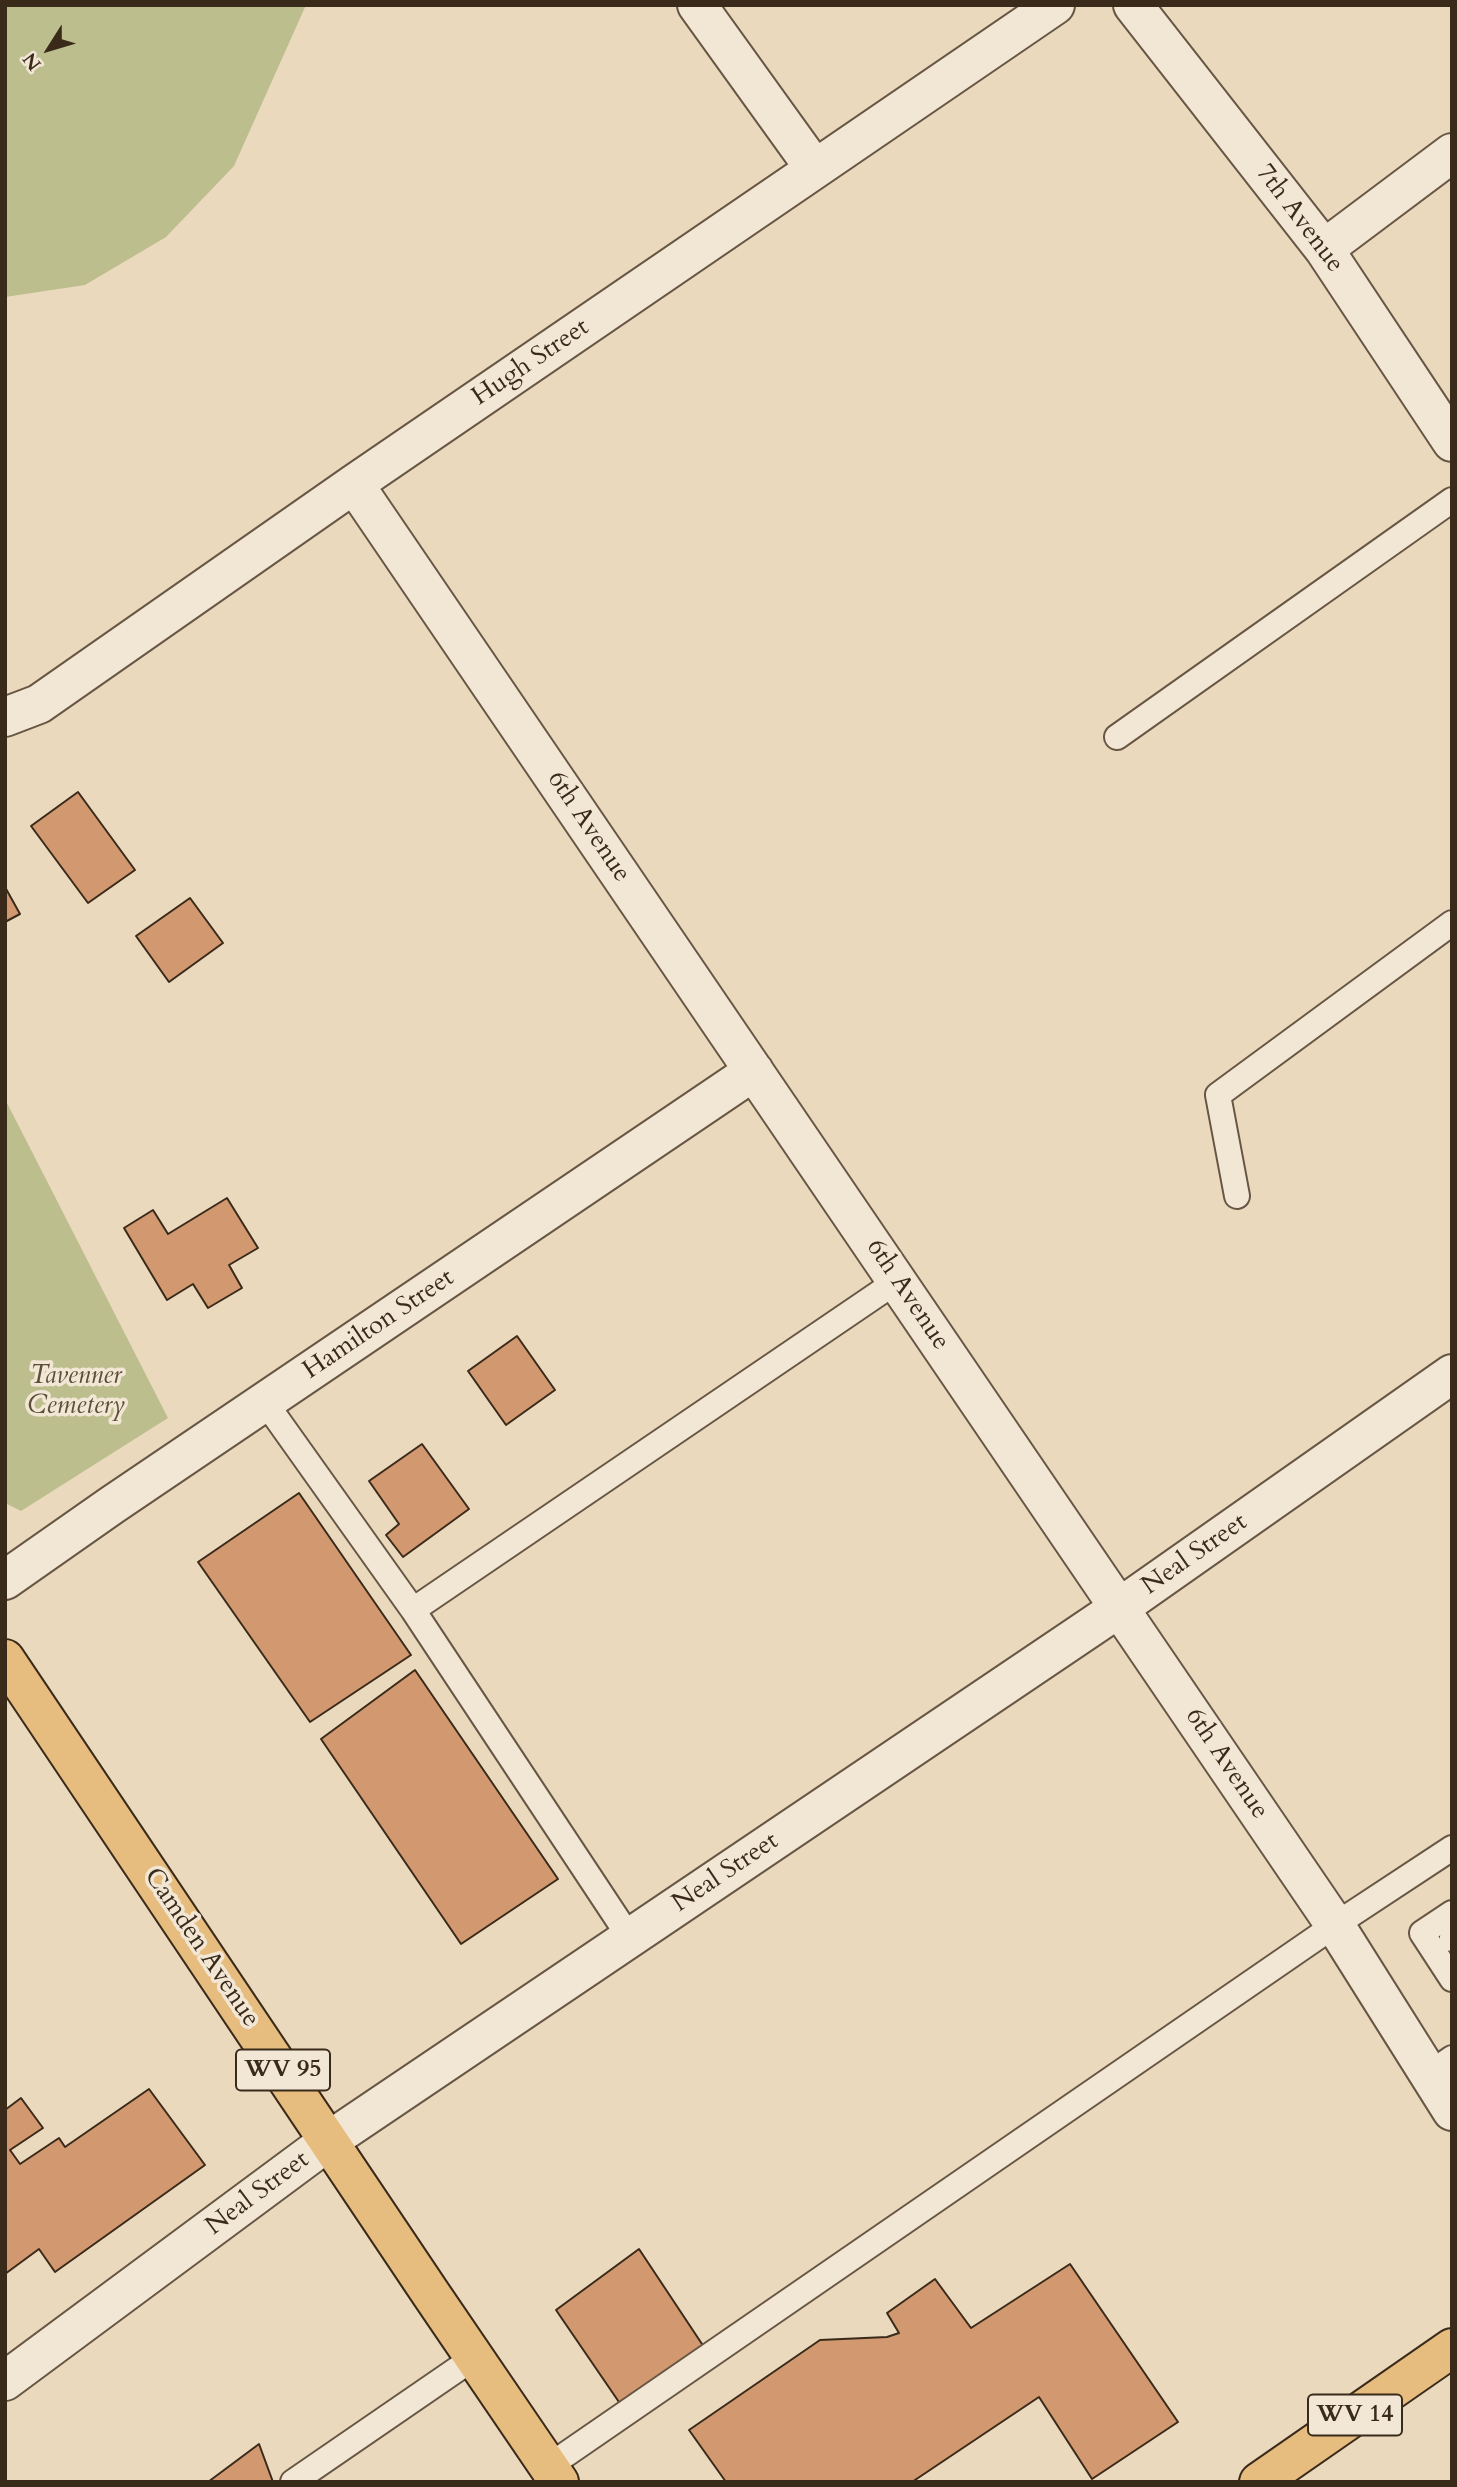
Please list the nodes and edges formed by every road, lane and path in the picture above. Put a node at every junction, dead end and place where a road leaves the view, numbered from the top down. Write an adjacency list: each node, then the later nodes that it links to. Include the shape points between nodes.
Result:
1 (697, 5): 5 (street)
2 (1055, 5): 5 (street, Hugh Street)
3 (1133, 5): 6 (street, 7th Avenue)
4 (1452, 153): 6 (street)
5 (815, 169): 8 (street, Hugh Street)
6 (1324, 249): 7 (street, 7th Avenue)
7 (1452, 442)
8 (354, 484): 10 (street, Hugh Street, via 39,704); 13 (street, 6th Avenue)
9 (1452, 500): 11 (lane)
10 (5, 717)
11 (1117, 737)
12 (1452, 923): 14 (lane, via 1218,1095)
13 (754, 1071): 15 (street, 6th Avenue); 17 (street, Hamilton Street)
14 (1237, 1196)
15 (897, 1281): 19 (street, 6th Avenue); 20 (lane)
16 (1452, 1374): 19 (street, Neal Street)
17 (265, 1402): 18 (street, Hamilton Street); 20 (lane)
18 (5, 1580)
19 (1119, 1608): 24 (street, 6th Avenue); 25 (street, Neal Street)
20 (413, 1610): 25 (lane)
21 (11, 1680): 29 (main road, Camden Avenue / WV 95)
22 (1452, 1848): 24 (lane)
23 (1452, 1913): 26 (lane, via 1422,1933)
24 (1335, 1925): 27 (street, 6th Avenue); 33 (lane)
25 (630, 1938): 29 (street, Neal Street)
26 (1452, 1979)
27 (1440, 2066): 28 (street, 6th Avenue)
28 (1452, 2112)
29 (330, 2140): 31 (main road, Camden Avenue / WV 95); 32 (street, Neal Street)
30 (1452, 2348): 35 (main road, WV 14)
31 (475, 2357): 33 (main road, Camden Avenue / WV 95); 34 (lane)
32 (7, 2377)
33 (554, 2474)
34 (293, 2482)
35 (1259, 2482)

